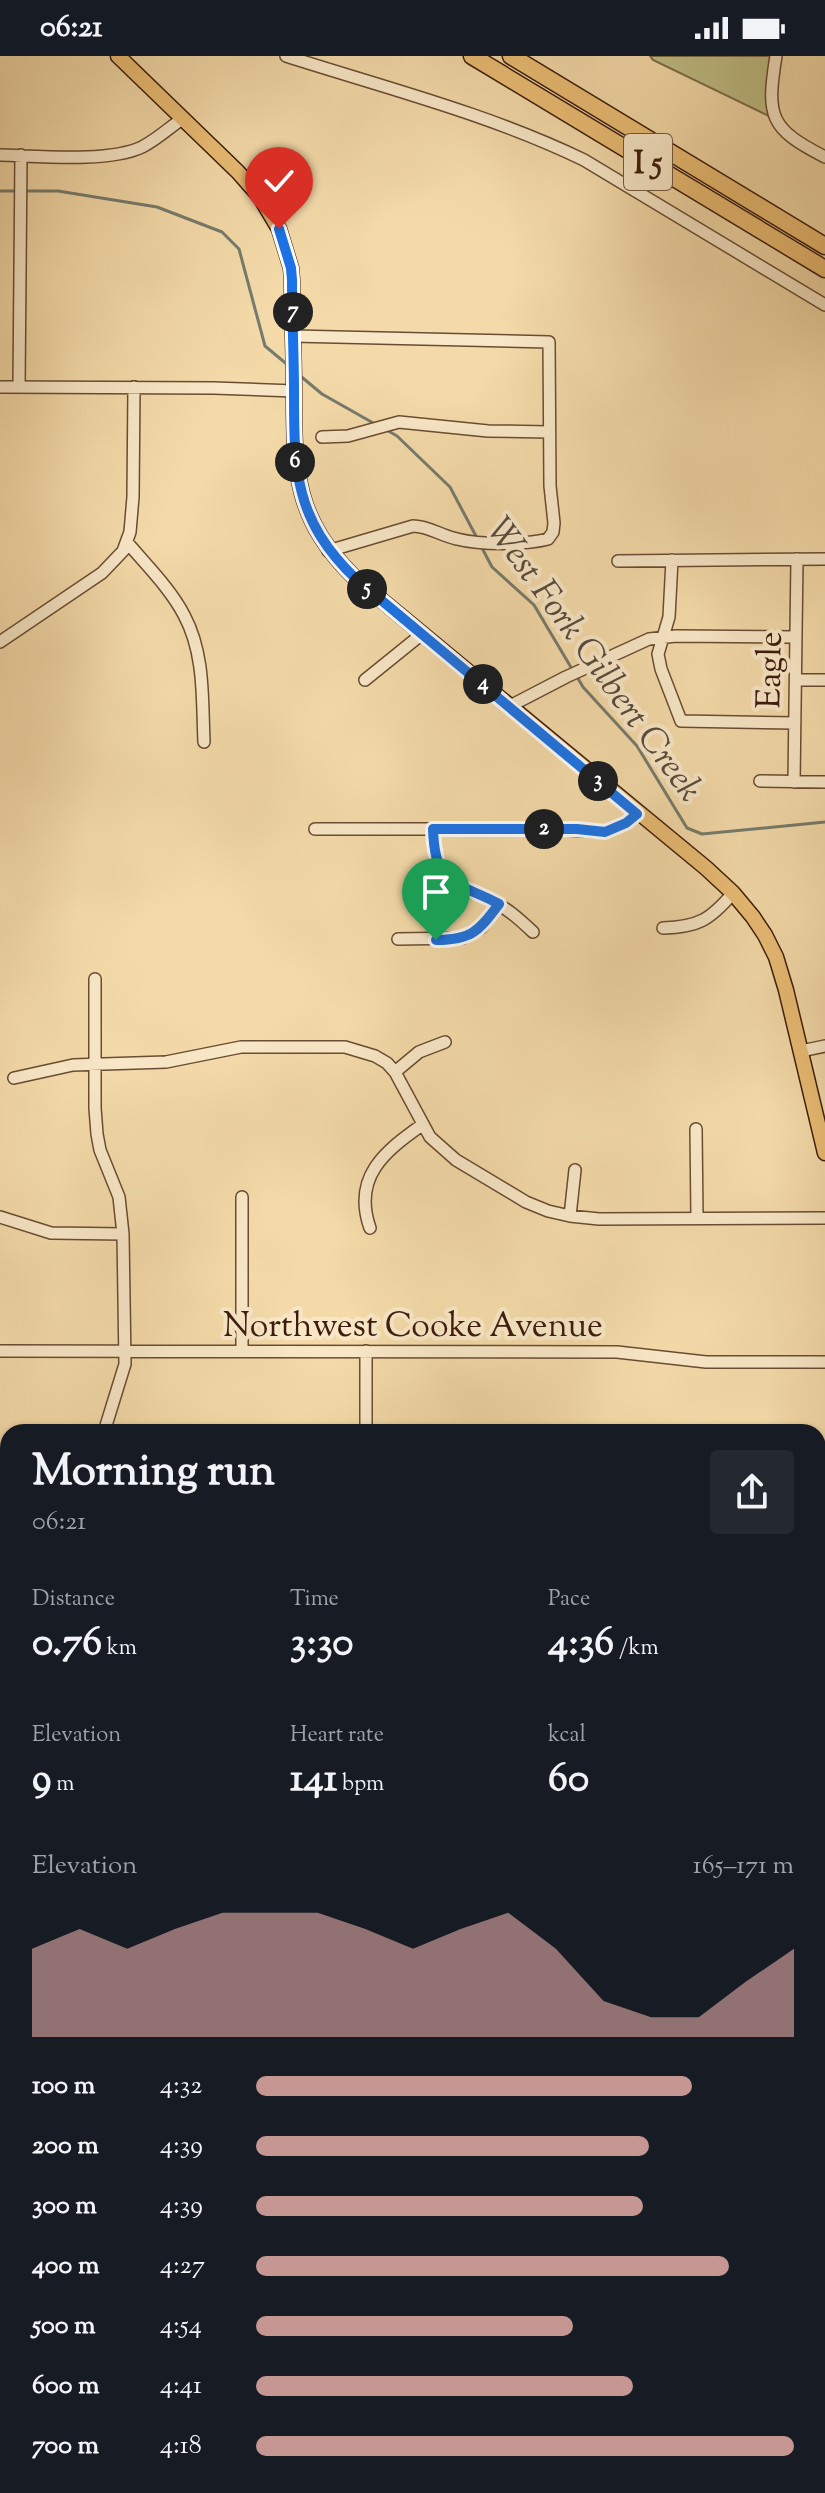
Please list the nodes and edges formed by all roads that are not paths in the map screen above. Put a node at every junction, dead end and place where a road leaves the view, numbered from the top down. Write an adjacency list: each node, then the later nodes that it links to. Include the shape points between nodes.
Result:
1 (118, 56): 6 (main road)
2 (286, 56): 12 (street, via 545,141)
3 (472, 56): 11 (highway, I 5)
4 (511, 56): 10 (highway, I 5)
5 (776, 56): 9 (street, via 773,101 781,129)
6 (182, 119): 8 (street, via 128,152); 13 (main road, via 251,186 275,220 291,268)
7 (0, 155): 8 (street)
8 (21, 155): 15 (street)
9 (825, 157)
10 (825, 246)
11 (825, 269)
12 (825, 305)
13 (293, 336): 17 (main road); 18 (street, via 549,342)
14 (0, 387): 15 (street)
15 (19, 387): 16 (street)
16 (134, 387): 17 (street); 20 (street)
17 (294, 391): 21 (main road, via 299,490)
18 (549, 432): 19 (street, via 399,422); 21 (street, via 554,523 548,539 464,541 413,526)
19 (322, 437)
20 (127, 542): 29 (street, via 112,564); 35 (street, via 176,601 192,632 201,677)
21 (328, 551): 26 (main road)
22 (797, 559): 23 (street); 24 (street); 28 (street, Eagle)
23 (825, 559)
24 (672, 560): 25 (street); 27 (street, via 669,617)
25 (618, 561)
26 (422, 634): 30 (street); 33 (main road)
27 (662, 637): 28 (street); 33 (street, via 633,645); 34 (street, via 658,660 681,721)
28 (796, 637): 31 (street, Eagle)
29 (0, 642)
30 (365, 680)
31 (796, 680): 32 (street); 34 (street, Eagle)
32 (825, 680)
33 (510, 706): 39 (main road)
34 (795, 723): 37 (street, Eagle)
35 (204, 742)
36 (760, 781): 37 (street)
37 (794, 782): 38 (street)
38 (825, 782)
39 (637, 814): 41 (street, via 605,832); 42 (main road)
40 (315, 829): 41 (street)
41 (433, 829): 43 (street, via 435,858 444,876)
42 (733, 893): 44 (street, via 709,918 684,928); 50 (main road, via 761,927 776,957)
43 (499, 904): 45 (street); 46 (street, via 481,928 463,938)
44 (663, 928)
45 (533, 932)
46 (398, 939)
47 (95, 979): 51 (street)
48 (445, 1042): 52 (street, via 419,1052)
49 (825, 1046): 50 (street)
50 (801, 1051): 56 (main road)
51 (94, 1064): 52 (street, via 166,1062 241,1047 323,1046 362,1051); 53 (street); 64 (street, via 97,1134 119,1197)
52 (395, 1072): 54 (street)
53 (14, 1078)
54 (422, 1125): 59 (street, via 442,1150 494,1184); 63 (street, via 389,1149 373,1169 365,1195)
55 (696, 1129): 61 (street)
56 (825, 1153)
57 (575, 1170): 59 (street)
58 (242, 1197): 66 (street)
59 (570, 1216): 61 (street)
60 (0, 1217): 64 (street, via 51,1233)
61 (697, 1218): 62 (street)
62 (825, 1218)
63 (370, 1228)
64 (123, 1234): 68 (street)
65 (0, 1351): 68 (street, Northwest Cooke Avenue)
66 (242, 1351): 67 (street, Northwest Cooke Avenue); 68 (street, Northwest Cooke Avenue)
67 (366, 1351): 69 (street, Northwest Cooke Avenue, via 617,1352 706,1362); 71 (street)
68 (125, 1352): 70 (street)
69 (825, 1362)
70 (107, 1424)
71 (366, 1424)

